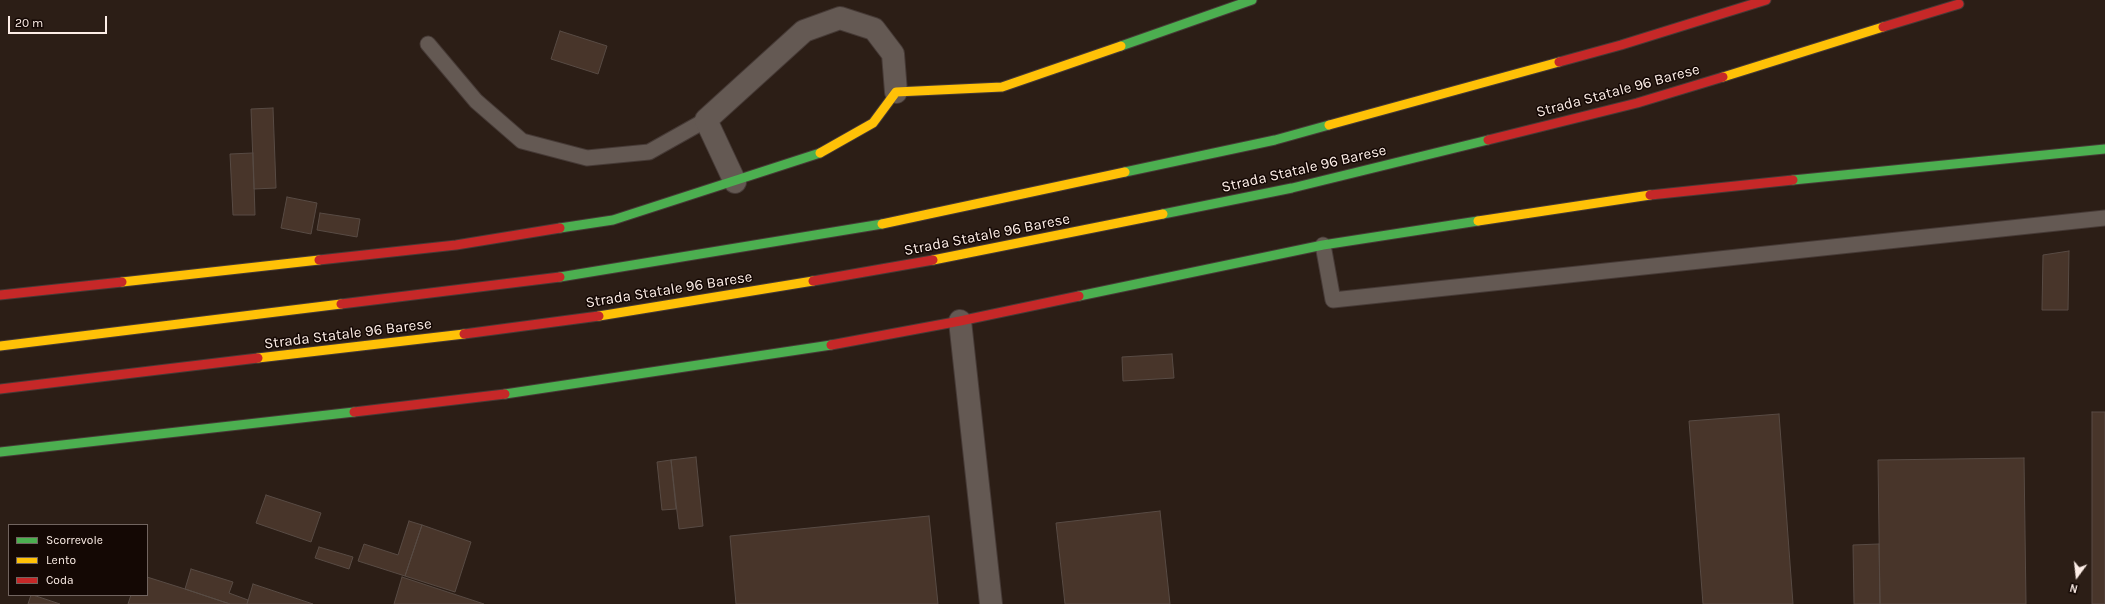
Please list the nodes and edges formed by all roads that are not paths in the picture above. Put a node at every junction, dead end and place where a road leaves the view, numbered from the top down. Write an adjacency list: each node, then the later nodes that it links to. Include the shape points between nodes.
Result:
1 (1252, 0): 5 (main road, via 1002,87)
2 (1766, 0): 13 (main road, Strada Statale 96 Barese, via 1621,45 1275,140 883,224 549,279)
3 (1959, 4): 14 (main road, Strada Statale 96 Barese, via 1622,107 1292,188 890,269 555,323)
4 (428, 44): 6 (lane, via 476,101 522,141 588,158 649,152)
5 (896, 92): 6 (street, via 893,54 874,29 840,18 804,30); 8 (main road, via 873,123 823,152)
6 (706, 120): 8 (street)
7 (2105, 149): 10 (main road, via 1629,197)
8 (735, 182): 11 (main road, via 613,220 456,245)
9 (2105, 218): 10 (lane, via 1333,300)
10 (1323, 245): 12 (main road)
11 (0, 295)
12 (960, 322): 15 (main road, via 792,352 501,395); 16 (street)
13 (0, 346)
14 (0, 389)
15 (0, 452)
16 (991, 604)

